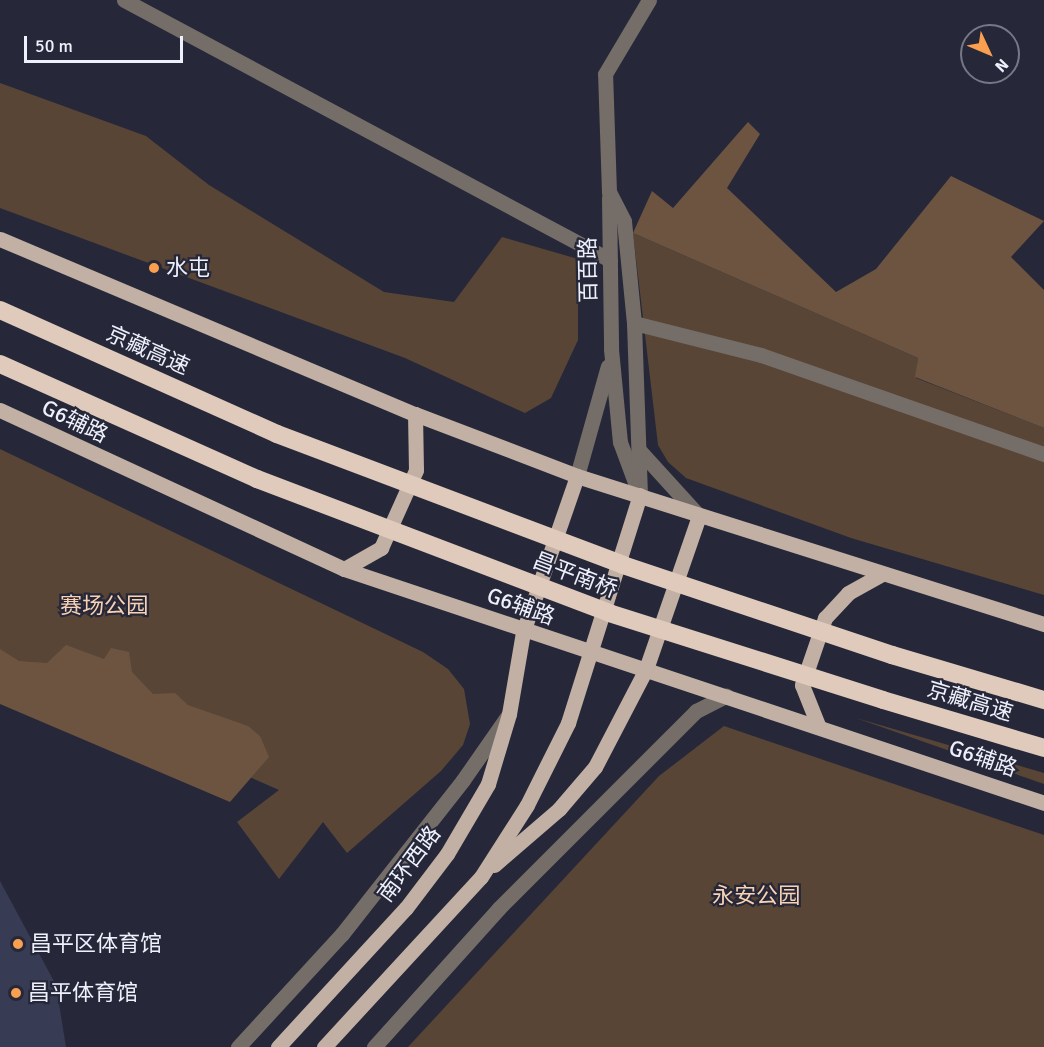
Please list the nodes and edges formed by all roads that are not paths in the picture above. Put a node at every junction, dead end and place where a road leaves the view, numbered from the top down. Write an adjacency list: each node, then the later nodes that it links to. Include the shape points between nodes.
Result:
1 (124, 0): 5 (street)
2 (650, 0): 3 (street, 百百路, via 605,74)
3 (609, 192): 5 (street, 百百路); 7 (street, via 624,221)
4 (0, 239): 11 (main road)
5 (610, 260): 8 (street, 百百路)
6 (0, 310): 12 (highway, 京藏高速)
7 (634, 322): 13 (street); 14 (street, via 761,355)
8 (611, 348): 15 (street, 百百路); 16 (street, 百百路, via 620,442)
9 (0, 364): 26 (highway, 昌平南桥, bridge, via 257,478 609,613)
10 (0, 410): 18 (main road, G6辅路)
11 (415, 414): 15 (main road); 18 (main road, via 416,470 381,548)
12 (278, 434): 23 (highway, 昌平南桥, bridge, via 622,565)
13 (639, 450): 16 (street); 17 (street)
14 (1044, 454)
15 (577, 476): 16 (main road); 21 (main road, 南环西路)
16 (640, 495): 17 (main road); 22 (main road)
17 (699, 516): 19 (main road); 24 (main road)
18 (344, 569): 21 (main road, G6辅路)
19 (880, 575): 20 (main road); 29 (main road, via 848,593 825,618 802,685)
20 (1044, 624)
21 (523, 632): 22 (main road, G6辅路); 28 (main road, 南环西路)
22 (587, 652): 24 (main road, G6辅路); 32 (main road, via 568,723 527,805)
23 (892, 655): 27 (highway, 京藏高速)
24 (646, 669): 25 (main road, G6辅路); 32 (main road, via 595,767 559,809)
25 (726, 696): 29 (main road, G6辅路); 36 (street, via 696,711 499,908)
26 (883, 700): 30 (highway, 京藏高速)
27 (1044, 700)
28 (509, 714): 33 (street, via 463,780 342,934); 34 (main road, 南环西路, via 488,784 447,854 406,908)
29 (818, 725): 31 (main road, G6辅路)
30 (1044, 748)
31 (1044, 803)
32 (481, 877): 35 (main road)
33 (238, 1047)
34 (278, 1047)
35 (324, 1047)
36 (374, 1047)

